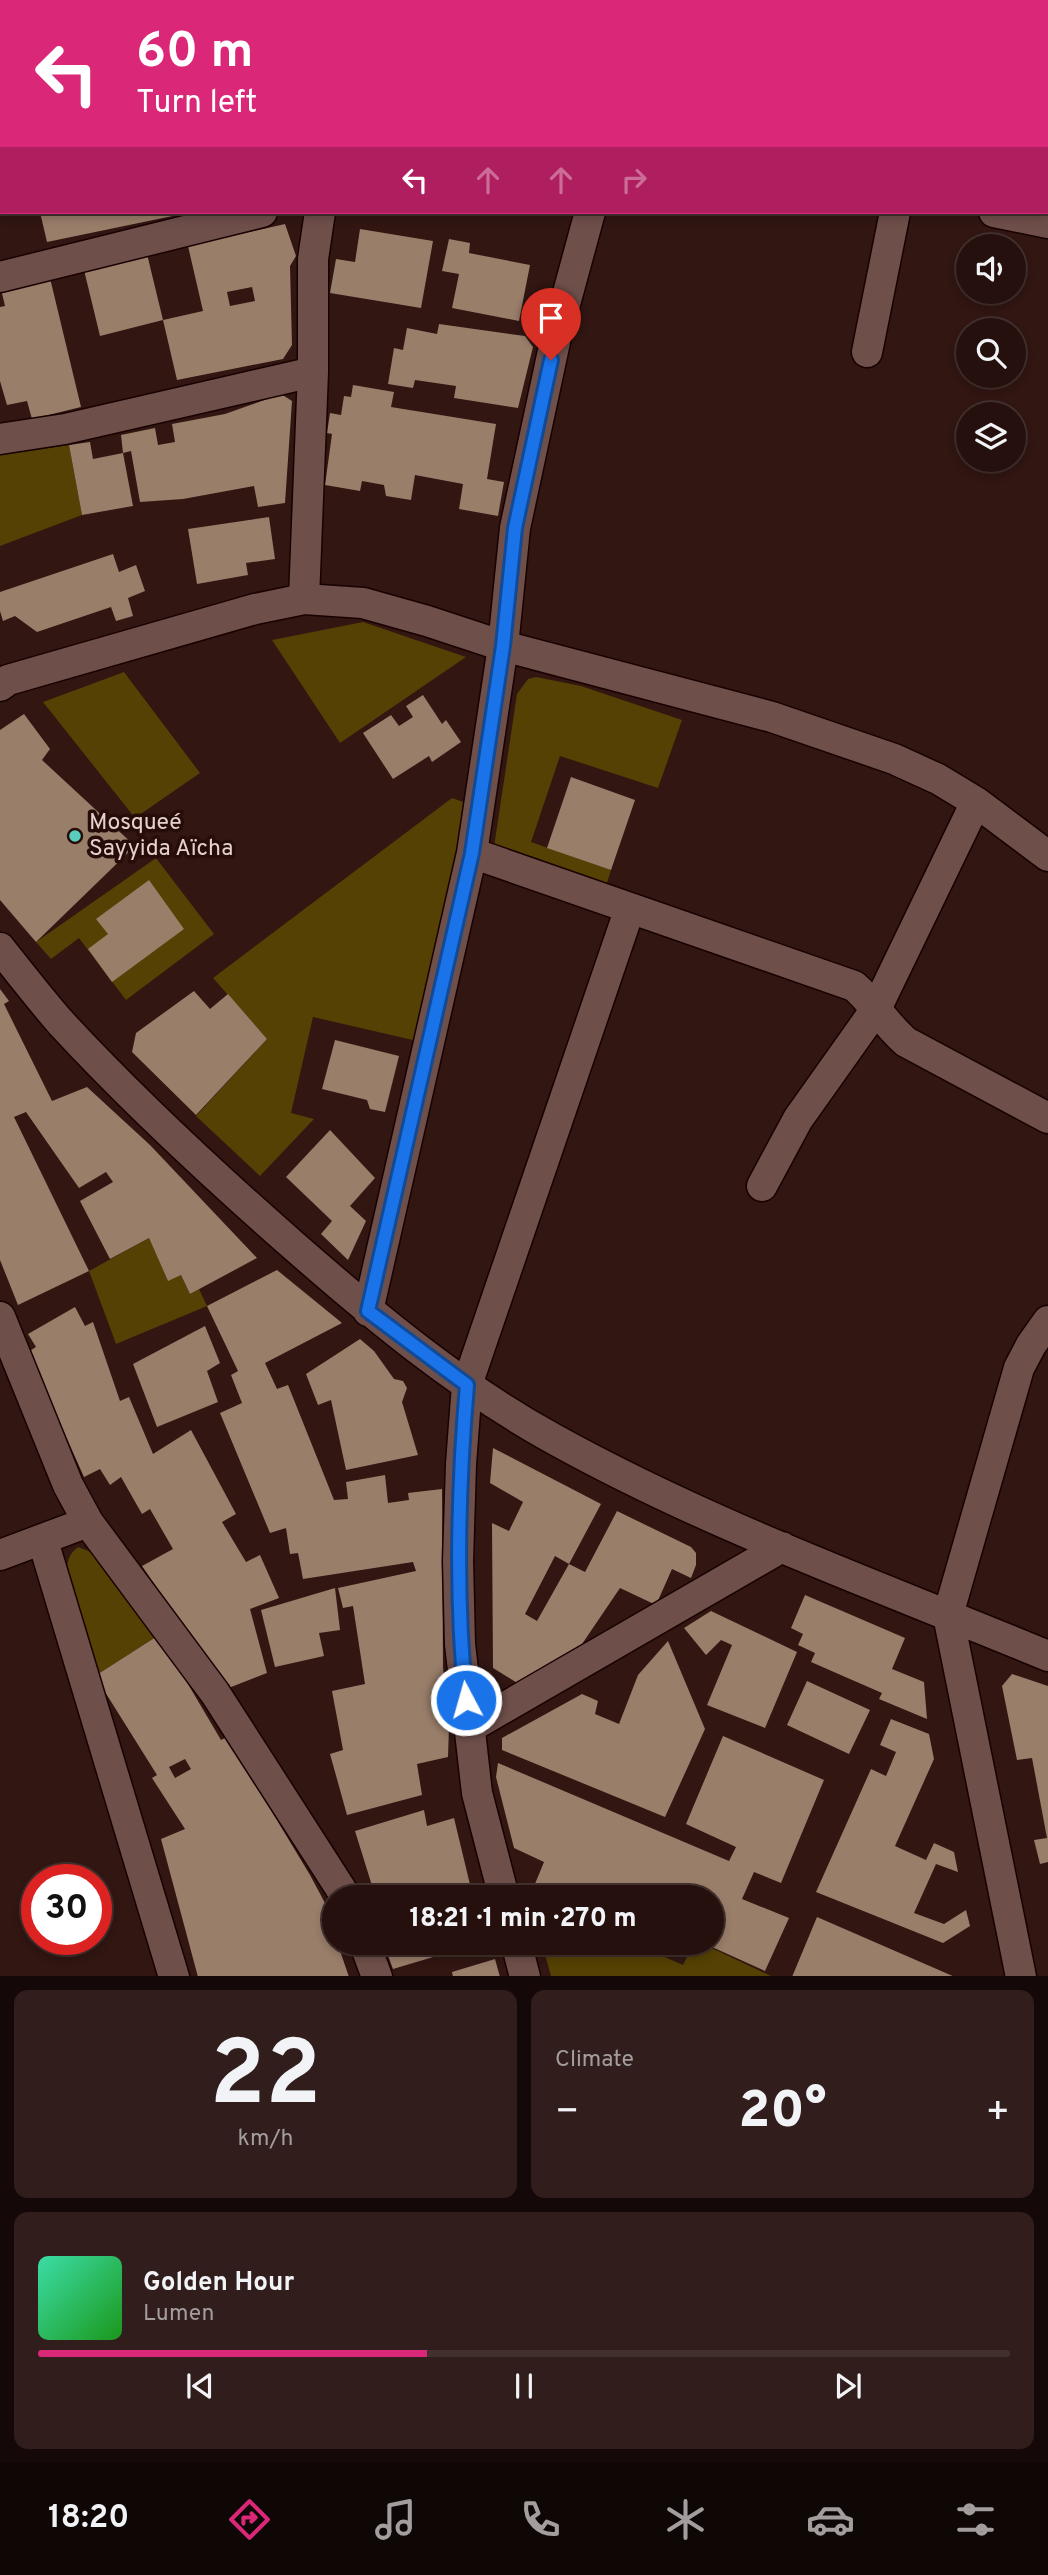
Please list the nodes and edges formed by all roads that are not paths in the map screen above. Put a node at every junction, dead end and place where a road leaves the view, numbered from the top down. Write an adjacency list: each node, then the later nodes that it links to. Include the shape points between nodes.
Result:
1 (254, 214): 7 (street)
2 (320, 214): 9 (street, via 313,259)
3 (589, 214): 12 (street, via 556,337 515,528)
4 (895, 214): 8 (street)
5 (1009, 214): 6 (street)
6 (1048, 223)
7 (0, 277)
8 (867, 352)
9 (313, 372): 10 (street, via 65,429); 11 (street)
10 (0, 439)
11 (304, 599): 12 (street, via 363,603); 13 (street, via 255,608)
12 (503, 646): 14 (street, via 772,717 894,759); 15 (street)
13 (3, 677)
14 (976, 802): 16 (street); 19 (street)
15 (472, 853): 17 (street); 22 (street)
16 (1048, 856)
17 (630, 908): 19 (street, via 853,986); 25 (street)
18 (0, 948): 22 (street, via 61,1022 144,1108)
19 (876, 1009): 20 (street, via 906,1042); 21 (street, via 798,1119)
20 (1048, 1118)
21 (762, 1186)
22 (368, 1311): 25 (street)
23 (0, 1317): 26 (street, via 68,1485)
24 (1048, 1321): 30 (street, via 1019,1368)
25 (467, 1385): 28 (street, via 551,1437 644,1486); 32 (street, via 458,1562)
26 (88, 1522): 27 (street); 33 (street, via 215,1693)
27 (43, 1541): 29 (street); 37 (street)
28 (782, 1547): 30 (street); 32 (street)
29 (0, 1555)
30 (948, 1615): 31 (street); 40 (street)
31 (1048, 1656)
32 (469, 1728): 34 (street, via 477,1793)
33 (338, 1885)
34 (502, 1885)
35 (369, 1955): 38 (street)
36 (519, 1955): 39 (street)
37 (174, 1976)
38 (377, 1976)
39 (525, 1976)
40 (1021, 1976)

